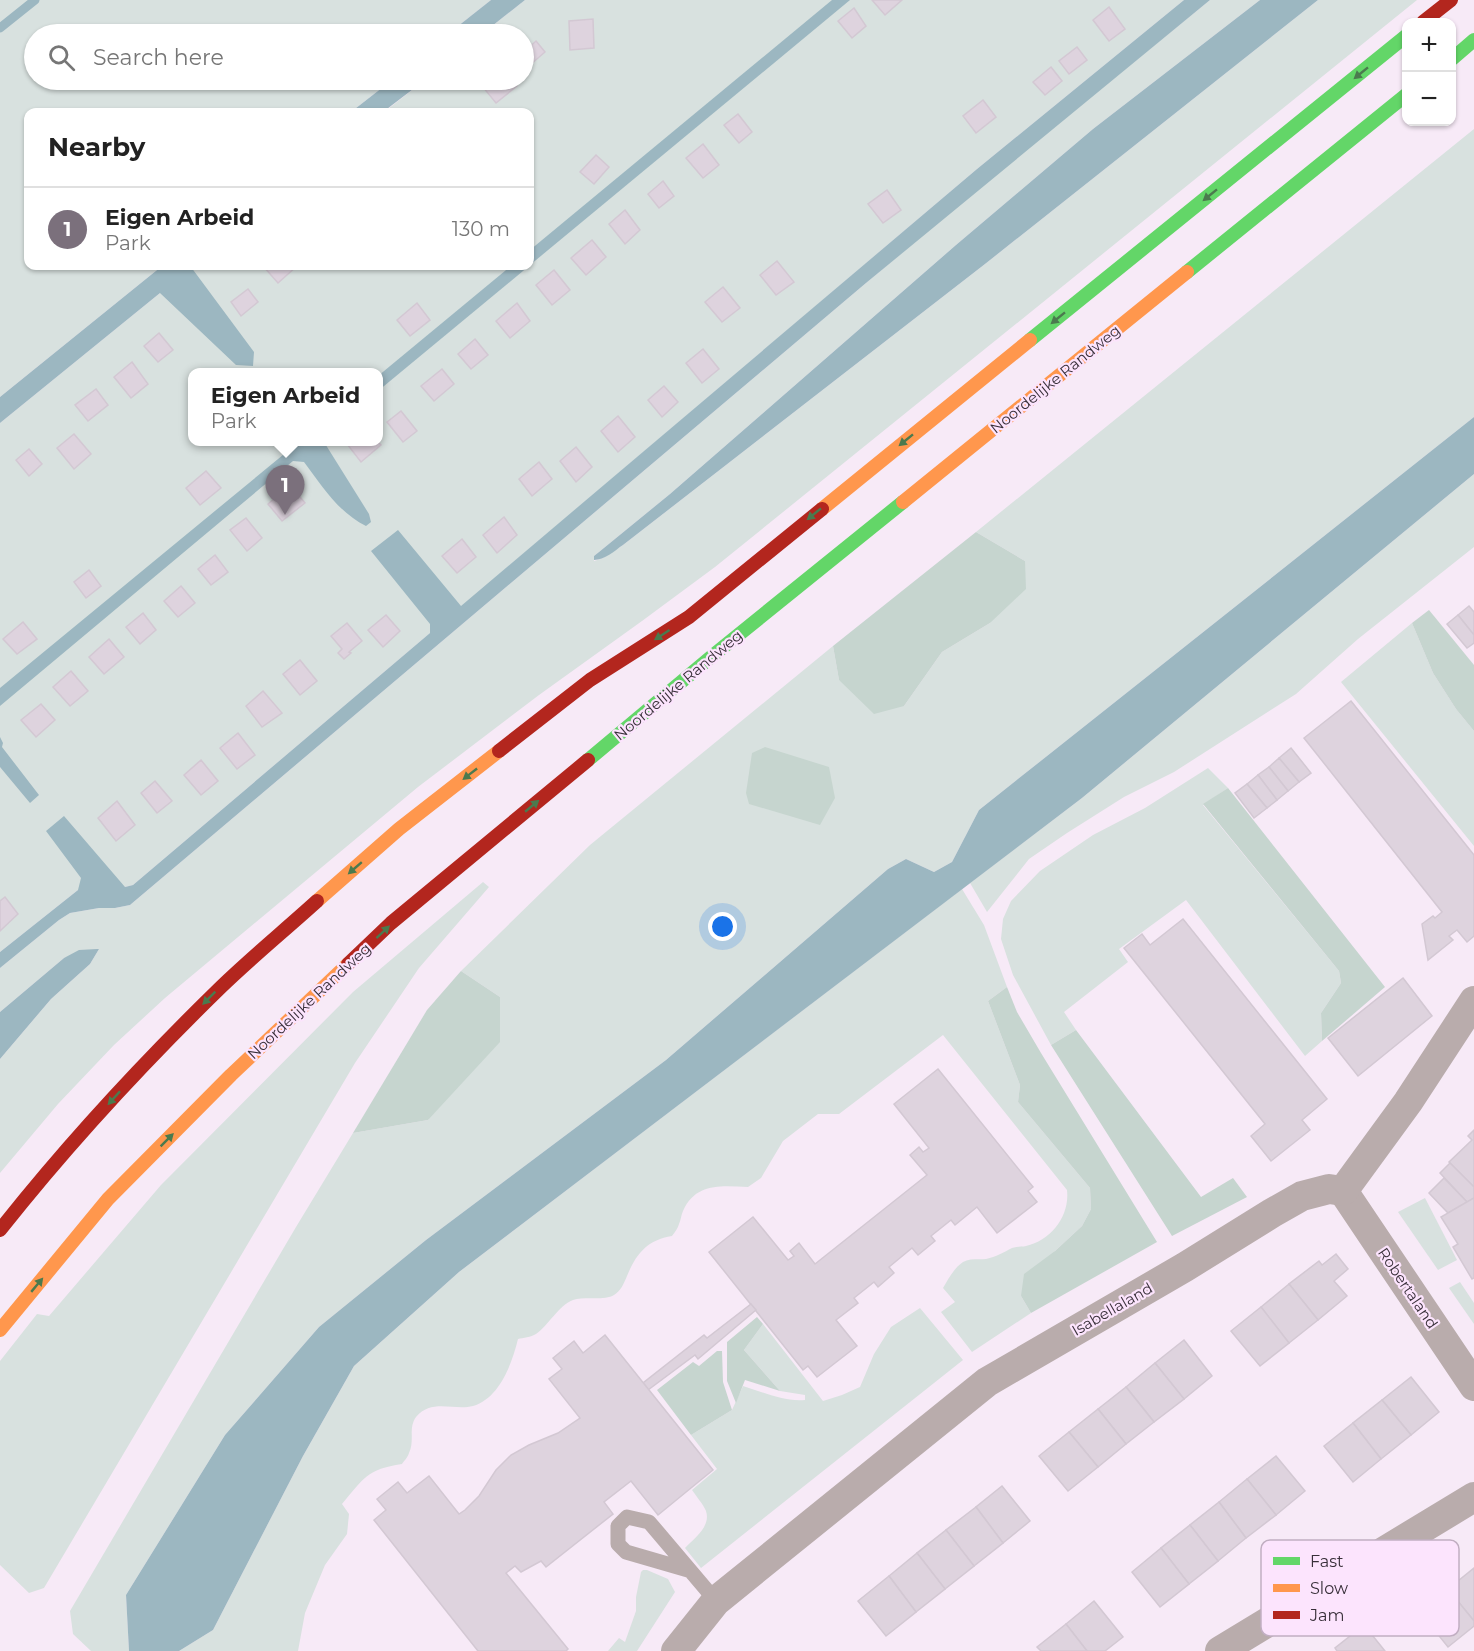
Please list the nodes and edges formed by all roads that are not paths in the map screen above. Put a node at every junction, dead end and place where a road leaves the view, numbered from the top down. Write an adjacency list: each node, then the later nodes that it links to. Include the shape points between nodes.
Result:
1 (1450, 0): 2 (main road)
2 (1428, 18)
3 (1402, 40): 9 (main road, one-way to 9, via 689,617 590,680 399,829 215,992 40,1180)
4 (1474, 40): 5 (main road)
5 (1456, 55)
6 (1402, 99): 10 (main road, Noordelijke Randweg, one-way to 6, via 108,1199 231,1075 391,924 711,657)
7 (1474, 1001): 8 (street)
8 (1343, 1191): 11 (street, Robertaland); 15 (street, Isabellaland, via 1329,1189 1302,1196 987,1382)
9 (0, 1230)
10 (0, 1330)
11 (1474, 1386)
12 (1474, 1497): 13 (street)
13 (1403, 1540)
14 (688, 1570): 14 (lane, via 649,1522 627,1517 618,1526 618,1544 626,1552); 15 (lane)
15 (716, 1601): 17 (street, Isabellaland)
16 (1261, 1626): 18 (street)
17 (676, 1651)
18 (1220, 1651)

